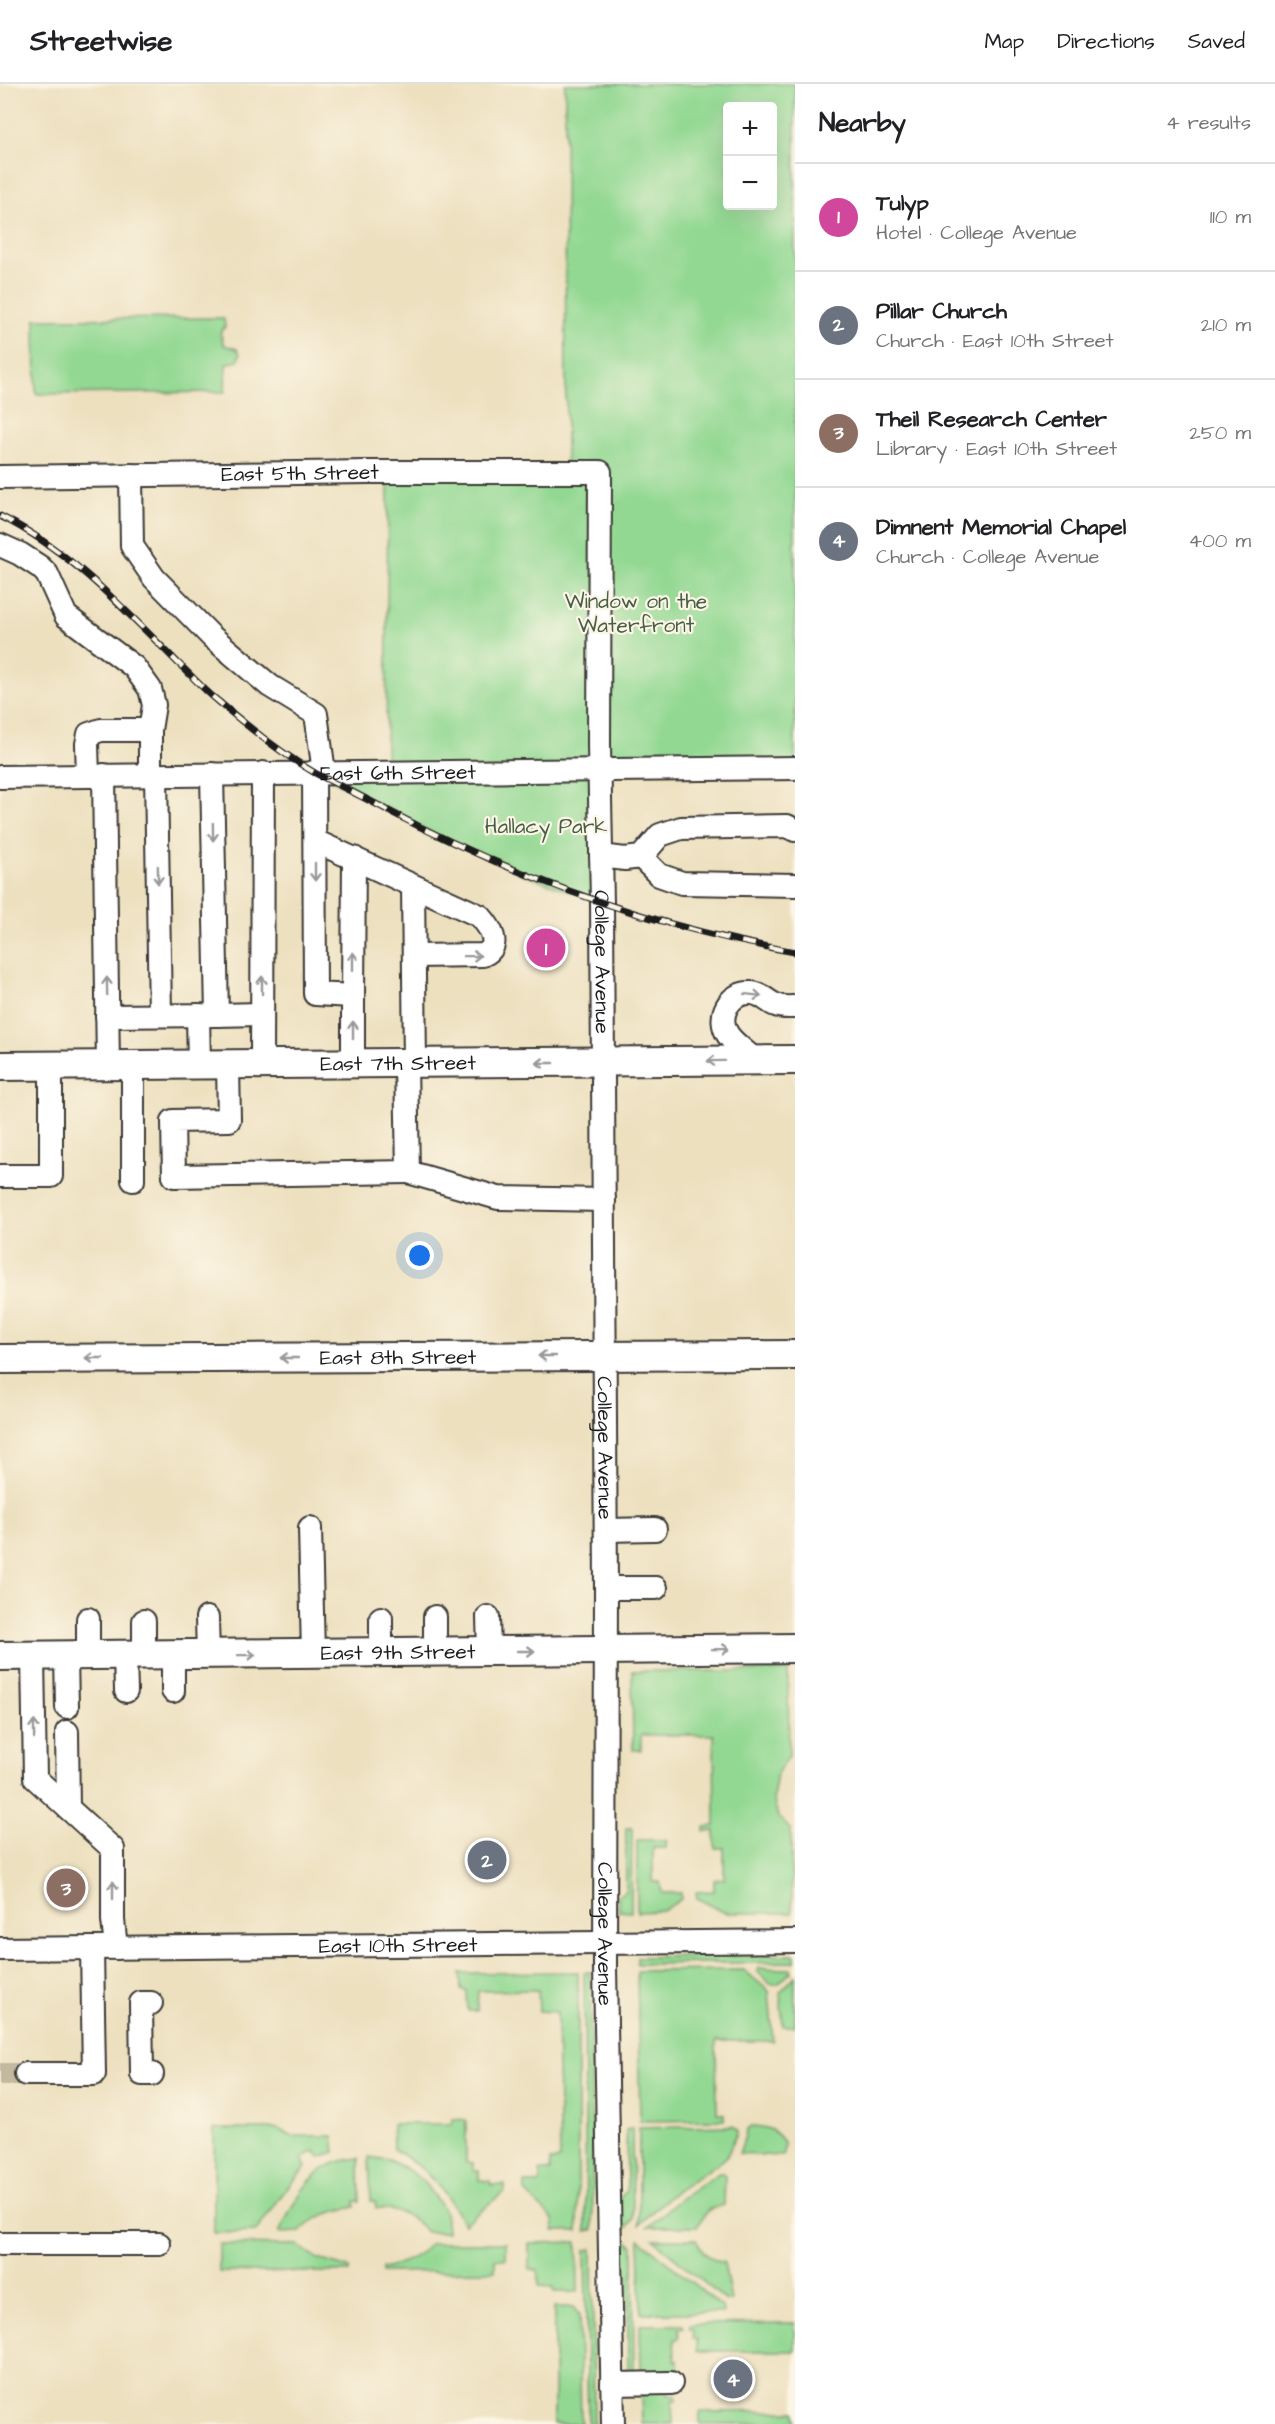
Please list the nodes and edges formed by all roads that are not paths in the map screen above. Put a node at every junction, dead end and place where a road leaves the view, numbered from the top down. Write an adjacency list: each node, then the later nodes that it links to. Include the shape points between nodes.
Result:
1 (600, 472): 2 (street, East 5th Street); 7 (street, College Avenue)
2 (131, 475): 3 (street, East 5th Street); 8 (street, via 132,546 154,579 212,637 270,686 316,714)
3 (0, 477)
4 (0, 546): 5 (street, via 40,567 66,616 134,667 150,689 154,705)
5 (150, 730): 10 (street); 12 (street, via 101,730 89,734 87,744)
6 (795, 768): 7 (street, East 6th Street)
7 (599, 771): 8 (street, East 6th Street); 16 (street, College Avenue)
8 (319, 772): 9 (street, East 6th Street); 15 (street)
9 (263, 773): 11 (street, East 6th Street); 24 (street, one-way to 9)
10 (153, 774): 11 (street, East 6th Street); 12 (street, East 6th Street); 27 (street, one-way to 27)
11 (212, 774): 25 (street, one-way to 25)
12 (96, 776): 13 (street, East 6th Street); 26 (street, one-way to 12)
13 (0, 777)
14 (795, 830): 17 (street, via 787,826 681,828 660,835)
15 (315, 841): 18 (street); 22 (street, one-way to 22, via 315,994)
16 (601, 856): 17 (street); 30 (street, College Avenue)
17 (641, 857): 19 (street, via 659,875 682,883)
18 (354, 858): 20 (street); 22 (street, one-way to 18)
19 (795, 885)
20 (413, 886): 21 (street); 21 (street, one-way to 20, via 483,955 488,953 494,938 492,929 480,916)
21 (414, 956): 32 (street)
22 (353, 996): 31 (street, one-way to 22)
23 (795, 1007): 29 (street, one-way to 23, via 728,1035 723,1023 730,1001 740,994 752,993 765,996 775,1005)
24 (261, 1014): 25 (street); 36 (street)
25 (207, 1015): 27 (street); 34 (street)
26 (107, 1016): 27 (street); 33 (street)
27 (160, 1016)
28 (795, 1060): 29 (main road, East 7th Street)
29 (756, 1061): 30 (main road, East 7th Street, one-way to 30)
30 (603, 1063): 32 (main road, East 7th Street, one-way to 32); 42 (street, College Avenue)
31 (353, 1064): 32 (main road, East 7th Street); 36 (main road, East 7th Street)
32 (410, 1064): 39 (street)
33 (121, 1065): 34 (main road, East 7th Street); 38 (main road, East 7th Street); 41 (street)
34 (199, 1065): 35 (main road, East 7th Street)
35 (228, 1065): 36 (main road, East 7th Street); 39 (street, via 229,1120 173,1121 174,1176)
36 (262, 1065)
37 (0, 1066): 38 (main road, East 7th Street)
38 (51, 1066): 40 (street, via 51,1176)
39 (408, 1172): 42 (street, via 498,1198)
40 (0, 1176)
41 (133, 1180)
42 (604, 1200): 44 (street, College Avenue)
43 (795, 1354): 44 (main road, East 8th Street)
44 (605, 1356): 45 (main road, East 8th Street, one-way to 45); 48 (street, College Avenue)
45 (0, 1359)
46 (310, 1528): 62 (street)
47 (655, 1529): 48 (street)
48 (606, 1530): 49 (street, College Avenue)
49 (606, 1588): 50 (street); 58 (street, College Avenue)
50 (656, 1588)
51 (435, 1617): 59 (street)
52 (488, 1617): 60 (street)
53 (207, 1618): 68 (street)
54 (381, 1618): 61 (street)
55 (88, 1619): 63 (street)
56 (144, 1621): 64 (street)
57 (795, 1648): 58 (main road, East 9th Street, one-way to 57)
58 (606, 1651): 60 (main road, East 9th Street, one-way to 58); 75 (street, College Avenue)
59 (435, 1652): 60 (main road, East 9th Street); 61 (main road, East 9th Street)
60 (489, 1652)
61 (381, 1653): 62 (main road, East 9th Street)
62 (313, 1654): 68 (main road, East 9th Street, one-way to 62)
63 (77, 1655): 64 (main road, East 9th Street); 67 (main road, East 9th Street); 71 (street)
64 (135, 1655): 65 (main road, East 9th Street); 69 (street)
65 (173, 1655): 68 (main road, East 9th Street); 70 (street)
66 (0, 1656): 67 (main road, East 9th Street)
67 (33, 1656): 73 (street, one-way to 67, via 35,1778)
68 (208, 1656)
69 (126, 1691)
70 (173, 1691)
71 (67, 1707)
72 (67, 1732): 73 (street)
73 (68, 1808): 77 (street, one-way to 73, via 113,1849)
74 (795, 1941): 75 (street, East 10th Street)
75 (605, 1943): 77 (street, East 10th Street); 85 (street, College Avenue)
76 (92, 1948): 77 (street, East 10th Street); 78 (street, East 10th Street); 80 (street, via 94,2074)
77 (116, 1948)
78 (0, 1949)
79 (151, 2003): 81 (street, via 141,2003 141,2026 142,2074)
80 (26, 2074)
81 (152, 2074)
82 (0, 2244): 83 (street)
83 (159, 2244)
84 (670, 2383): 85 (street)
85 (612, 2384): 86 (street, College Avenue)
86 (613, 2424)

